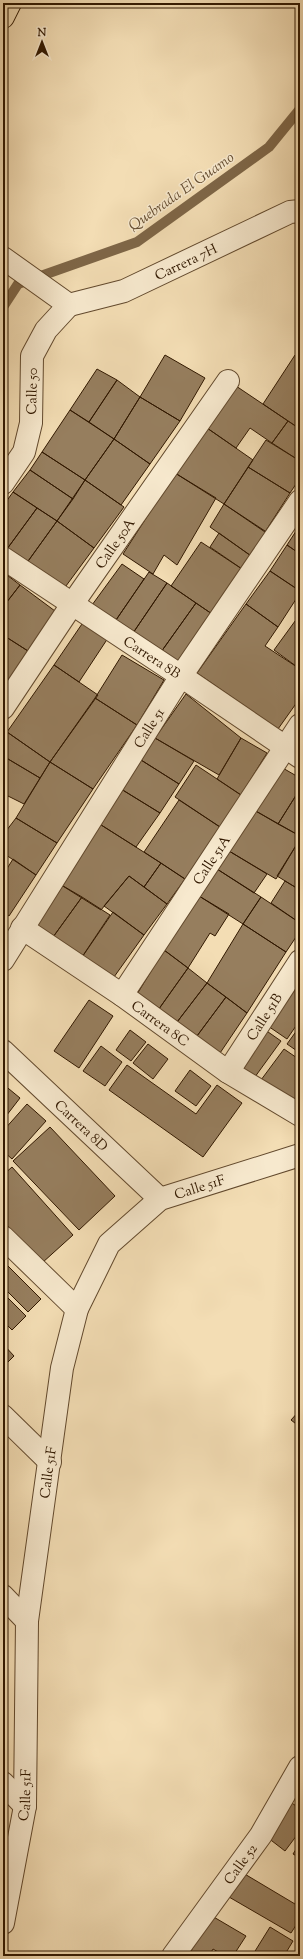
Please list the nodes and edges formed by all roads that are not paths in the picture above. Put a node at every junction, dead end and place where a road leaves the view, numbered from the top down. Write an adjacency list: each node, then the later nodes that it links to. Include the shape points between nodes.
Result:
1 (10, 3): 2 (main road)
2 (3, 17)
3 (300, 211): 5 (street, Carrera 7H, via 290,212 124,291)
4 (3, 258): 5 (street)
5 (69, 305): 7 (street, Calle 50, via 46,330 32,356 31,423 24,452)
6 (228, 381): 10 (street, Calle 50A)
7 (3, 483)
8 (300, 501): 11 (street, Calle 51)
9 (3, 558): 10 (street, Carrera 8B)
10 (73, 603): 11 (street, Carrera 8B); 12 (street, Calle 50A)
11 (181, 676): 14 (street, Carrera 8B); 15 (street, Calle 51)
12 (3, 708)
13 (300, 725): 14 (street, Calle 51A)
14 (292, 752): 18 (street, Calle 51A)
15 (22, 928): 16 (street, Calle 51); 18 (street, Carrera 8C)
16 (3, 960)
17 (300, 961): 20 (street, Calle 51B)
18 (122, 995): 20 (street, Carrera 8C)
19 (3, 1051): 23 (street, Carrera 8D)
20 (228, 1072): 21 (street, Carrera 8C)
21 (300, 1115)
22 (300, 1155): 23 (street, Calle 51F)
23 (160, 1199): 25 (street, Calle 51F, via 109,1244)
24 (3, 1237): 25 (street)
25 (77, 1309): 27 (street, Calle 51F, via 62,1368)
26 (3, 1416): 27 (street)
27 (50, 1462): 29 (street, Calle 51F)
28 (3, 1596): 29 (street)
29 (27, 1621): 32 (street, Calle 51F)
30 (300, 1767): 34 (street, Calle 52, via 262,1835)
31 (3, 1783): 32 (street)
32 (25, 1806): 33 (street, Calle 51F)
33 (3, 1923)
34 (173, 1956)

